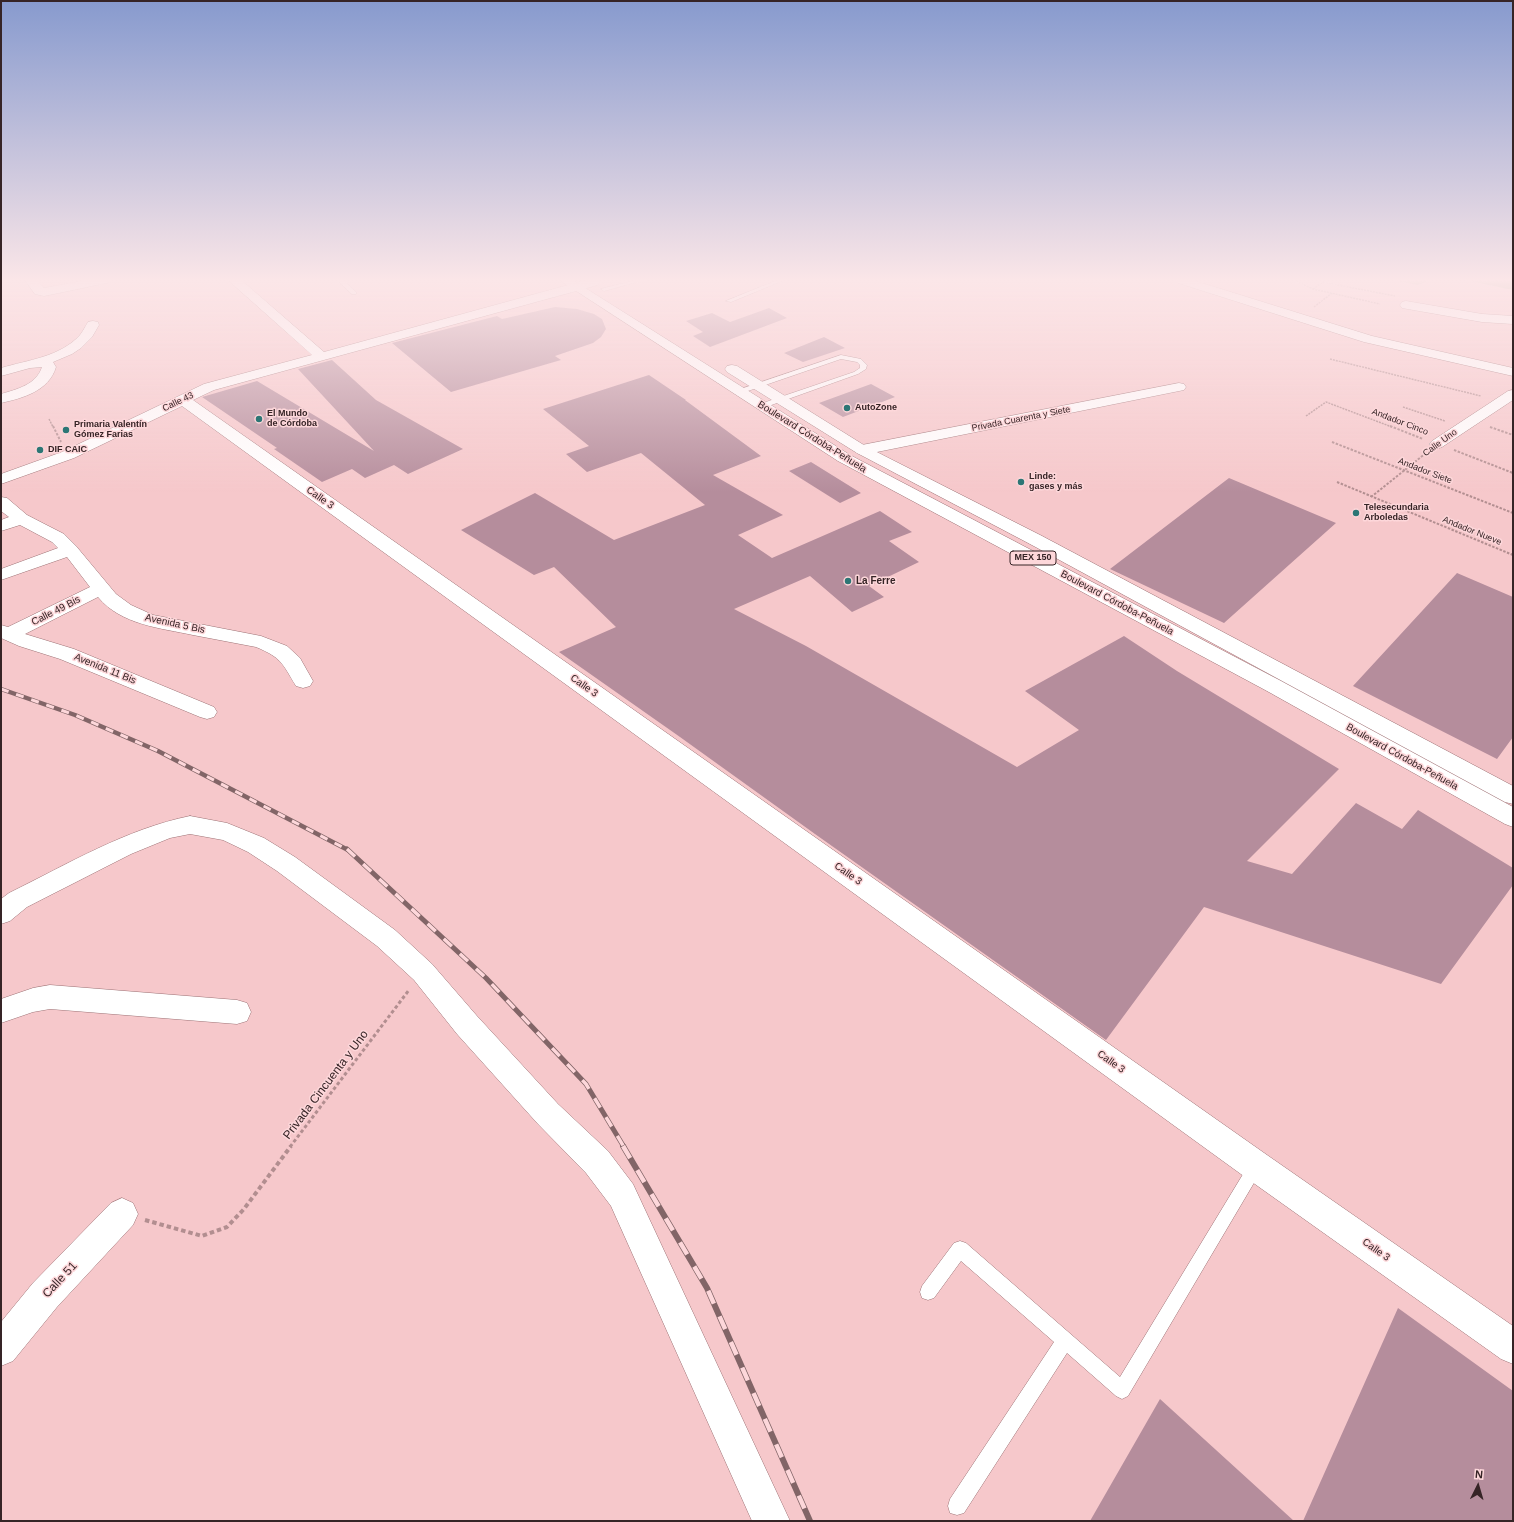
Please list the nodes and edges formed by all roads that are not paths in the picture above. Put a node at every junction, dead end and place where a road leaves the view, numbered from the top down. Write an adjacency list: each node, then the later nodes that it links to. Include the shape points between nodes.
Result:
1 (69, 350): 8 (street, via 47,359)
2 (314, 350): 7 (street)
3 (343, 350): 7 (street, Calle 43)
4 (681, 350): 13 (street, Boulevard Córdoba-Peñuela / MEX 150)
5 (698, 350): 11 (street, Boulevard Córdoba-Peñuela / MEX 150)
6 (1417, 350): 10 (street)
7 (321, 356): 16 (street, Calle 43, via 209,387)
8 (46, 362): 9 (street); 15 (street, via 49,367 46,378 33,387)
9 (1, 372)
10 (1513, 372)
11 (757, 385): 13 (lane); 17 (street, Boulevard Córdoba-Peñuela / MEX 150); 17 (lane, via 841,357 859,360 864,365 863,369 856,372)
12 (1179, 387): 20 (street, Privada Cuarenta y Siete)
13 (739, 391): 18 (street, Boulevard Córdoba-Peñuela / MEX 150)
14 (1508, 398): 19 (street, Calle Uno)
15 (1, 399)
16 (183, 400): 22 (street, Calle 43, via 68,455); 37 (street, Calle 3)
17 (781, 400): 18 (lane); 20 (street, Boulevard Córdoba-Peñuela / MEX 150)
18 (763, 406): 21 (street, Boulevard Córdoba-Peñuela / MEX 150)
19 (1437, 444)
20 (862, 450): 21 (street, Privada Cuarenta y Siete); 32 (street, Boulevard Córdoba-Peñuela / MEX 150, via 1036,540)
21 (844, 458): 33 (street, Boulevard Córdoba-Peñuela / MEX 150, via 1274,686)
22 (1, 479)
23 (1, 502): 24 (street, Avenida 5 Bis)
24 (21, 519): 25 (street); 26 (street, Avenida 5 Bis, via 58,538)
25 (1, 526)
26 (70, 550): 27 (street); 28 (street, Avenida 5 Bis)
27 (1, 575)
28 (102, 588): 29 (street, Calle 49 Bis); 30 (street, Avenida 5 Bis, via 109,598 124,609 148,620 261,642 280,650 293,663)
29 (5, 633): 31 (street, Avenida 11 Bis, via 74,657)
30 (302, 681)
31 (207, 712)
32 (1513, 796)
33 (1513, 818)
34 (1, 914): 44 (street, via 18,900 123,847 166,830 190,825 227,832 256,845 286,864 386,938 423,972 548,1114 597,1162 622,1195)
35 (1, 1011): 36 (street, via 50,996)
36 (236, 1012)
37 (1256, 1166): 40 (lane, via 1122,1390); 41 (street, Calle 3)
38 (122, 1214): 42 (street, Calle 51, via 45,1295)
39 (928, 1292): 40 (lane, via 960,1249)
40 (1065, 1341): 43 (lane)
41 (1513, 1347)
42 (1, 1349)
43 (957, 1506)
44 (771, 1521)

